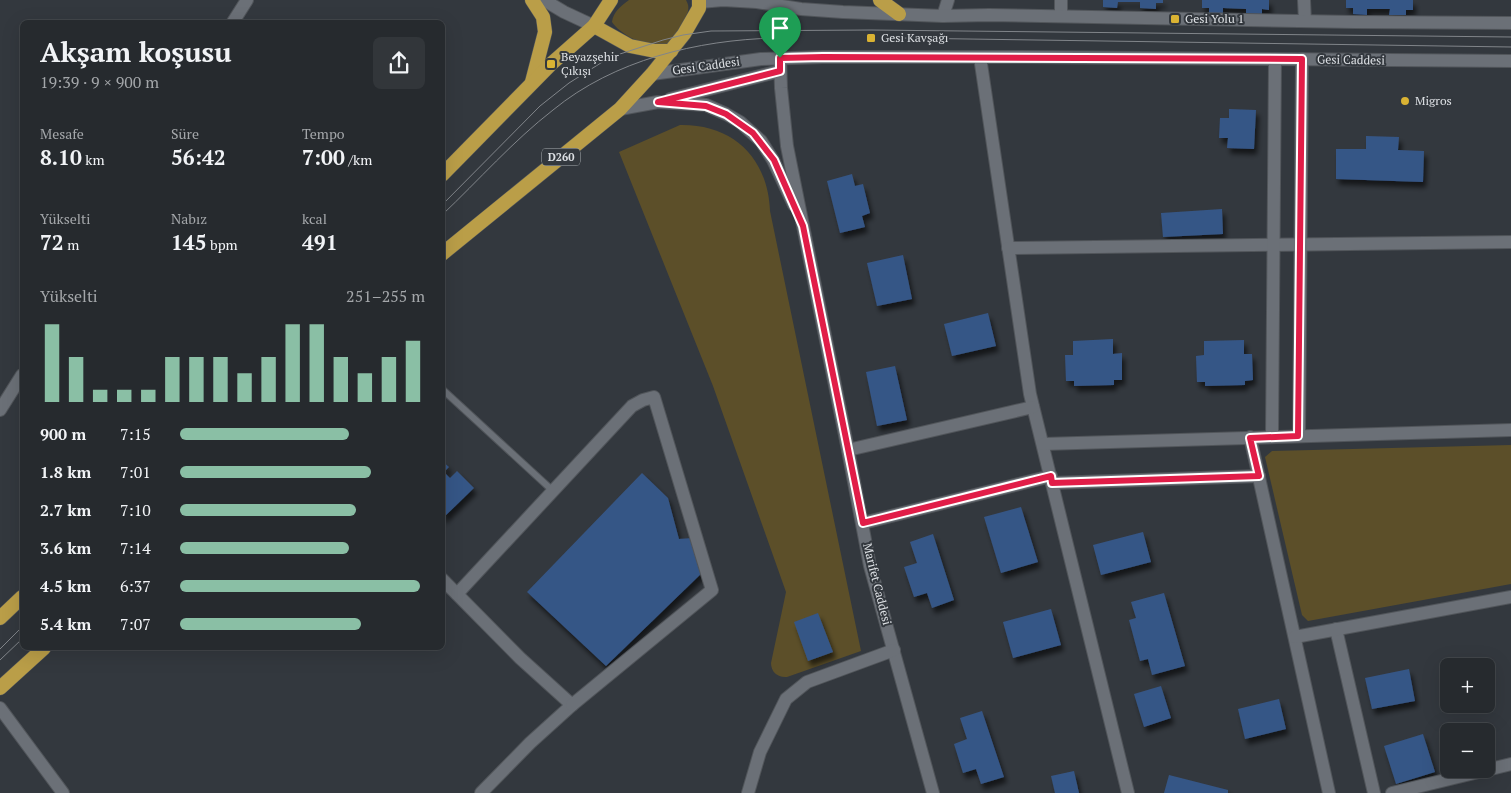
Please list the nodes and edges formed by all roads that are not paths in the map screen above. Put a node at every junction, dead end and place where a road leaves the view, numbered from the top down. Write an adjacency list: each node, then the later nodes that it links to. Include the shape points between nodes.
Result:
1 (248, 0): 13 (street)
2 (532, 0): 26 (highway, via 543,17 545,32)
3 (544, 0): 16 (street)
4 (611, 0): 16 (highway)
5 (880, 0): 10 (highway)
6 (948, 0): 11 (street)
7 (1062, 0): 12 (street)
8 (1304, 0): 14 (street)
9 (700, 1): 10 (street, via 757,2 801,9); 17 (highway, via 691,24)
10 (899, 14): 11 (street)
11 (943, 16): 12 (street)
12 (1061, 16): 14 (street)
13 (234, 20)
14 (1305, 21): 15 (street)
15 (1511, 23)
16 (594, 26): 17 (highway, via 630,46); 26 (highway)
17 (671, 51): 25 (highway, D260)
18 (980, 57): 19 (street, Gesi Caddesi); 23 (street, Gesi Caddesi); 34 (street)
19 (1275, 59): 20 (street, Gesi Caddesi); 32 (street)
20 (1302, 59): 21 (street, Gesi Caddesi); 33 (street)
21 (1493, 61): 22 (street, Gesi Caddesi); 24 (street)
22 (1511, 62)
23 (780, 64): 25 (street, Gesi Caddesi, via 725,63); 27 (street); 30 (street, via 787,146)
24 (1511, 67)
25 (652, 74): 28 (highway, D260)
26 (531, 85): 29 (highway)
27 (658, 102): 28 (street); 30 (street, via 706,106 726,114 753,133 774,160)
28 (620, 109): 35 (highway, D260)
29 (445, 172)
30 (803, 226): 45 (street, Marifet Caddesi)
31 (1511, 242): 33 (street)
32 (1273, 245): 33 (street); 34 (street); 42 (street)
33 (1300, 245): 41 (street)
34 (1008, 248): 38 (street)
35 (445, 252)
36 (20, 378): 39 (street)
37 (445, 392): 48 (lane)
38 (1034, 407): 44 (street); 45 (street)
39 (0, 410)
40 (1511, 430): 41 (street)
41 (1298, 436): 42 (street)
42 (1272, 437): 43 (street)
43 (1250, 438): 44 (street); 46 (street)
44 (1043, 444): 47 (street)
45 (848, 450): 49 (street, Marifet Caddesi)
46 (1259, 476): 47 (street); 56 (street)
47 (1052, 479): 49 (street); 67 (street)
48 (553, 491): 51 (street); 60 (street, via 632,406 654,397 712,590)
49 (863, 523): 58 (street, Marifet Caddesi, via 870,566)
50 (445, 582): 51 (street)
51 (457, 594): 60 (street)
52 (1511, 597): 55 (street)
53 (20, 599): 54 (highway)
54 (0, 618)
55 (1336, 629): 56 (street); 69 (street)
56 (1294, 637): 68 (street)
57 (42, 650): 59 (highway)
58 (894, 650): 65 (street, via 807,682 786,699 760,752); 66 (street, Marifet Caddesi)
59 (0, 688)
60 (572, 705): 64 (street)
61 (0, 708): 63 (street)
62 (1511, 764): 70 (street)
63 (61, 792)
64 (483, 792)
65 (748, 793)
66 (932, 793)
67 (1128, 793)
68 (1329, 793)
69 (1374, 793)
70 (1392, 793)

